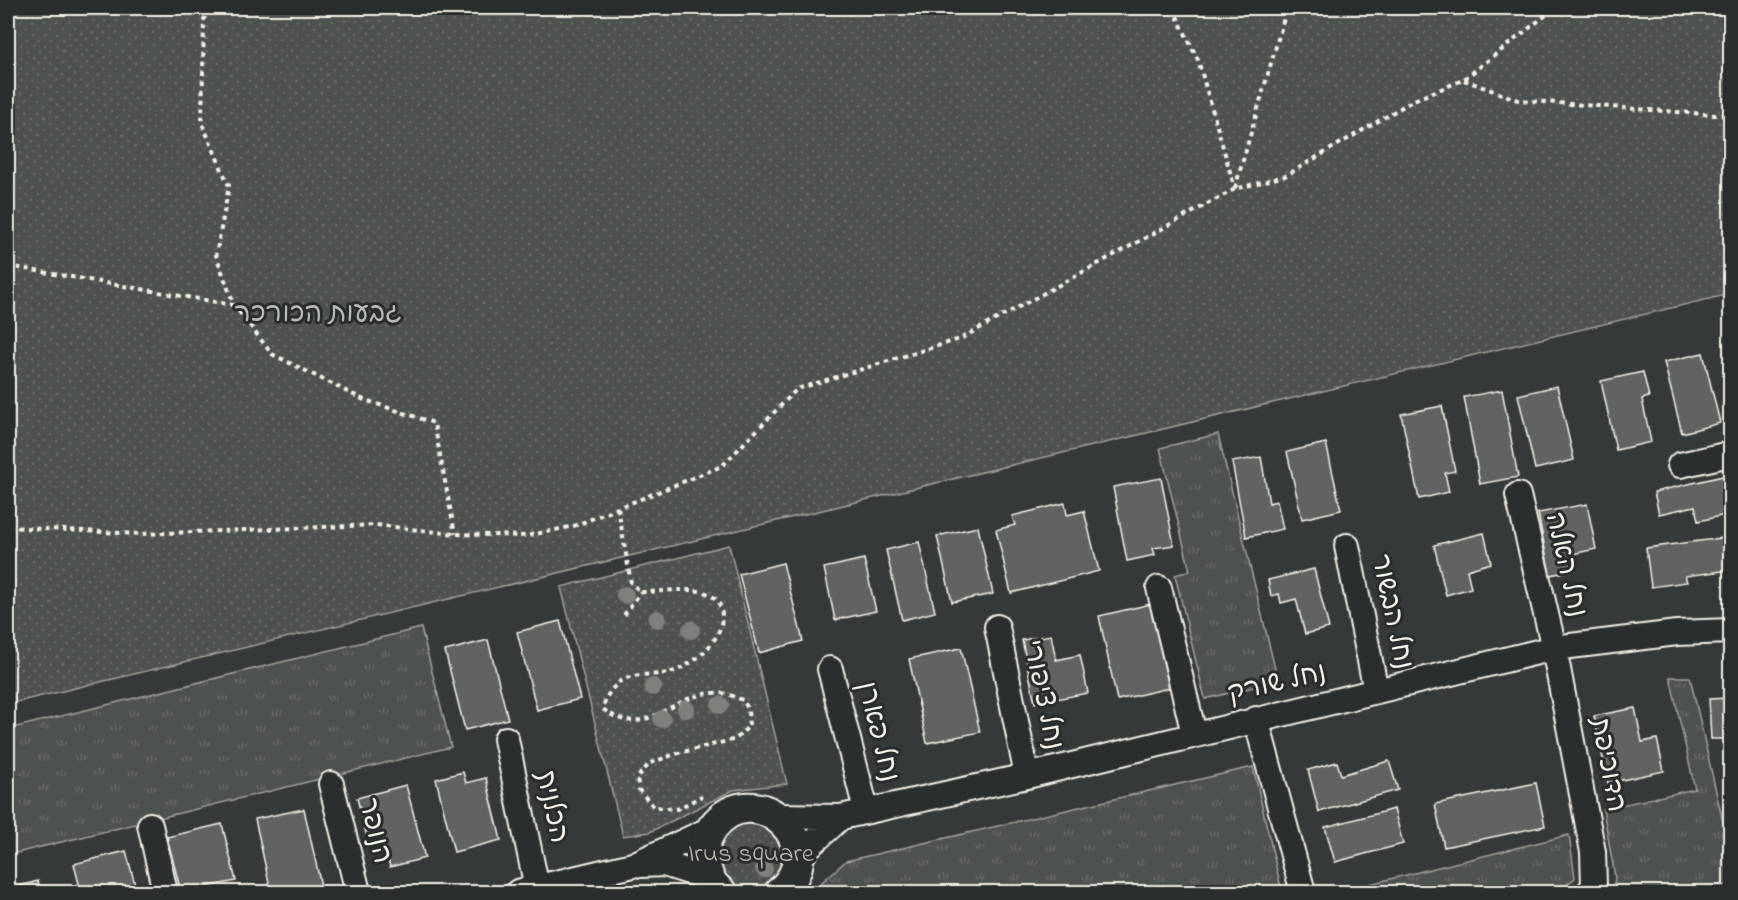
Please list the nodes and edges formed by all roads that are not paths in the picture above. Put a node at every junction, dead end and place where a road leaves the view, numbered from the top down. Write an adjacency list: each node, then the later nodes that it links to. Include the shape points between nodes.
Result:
1 (1731, 454): 2 (street)
2 (1680, 465)
3 (1518, 495): 8 (street, נחל האלה)
4 (1347, 546): 10 (street, נחל הבשור)
5 (1158, 588): 12 (street)
6 (997, 627): 14 (street, נחל ציפורי)
7 (1731, 631): 8 (street, נחל שורק, via 1677,633)
8 (1554, 648): 10 (street, נחל שורק); 29 (street, הדוכיפת, via 1593,852 1594,886)
9 (830, 669): 16 (street, נחל פארן)
10 (1376, 691): 11 (street, נחל שורק)
11 (1256, 719): 12 (street, נחל שורק); 28 (street)
12 (1194, 734): 14 (street, נחל שורק)
13 (506, 739): 25 (street, הכלנית)
14 (1027, 776): 16 (street, נחל שורק)
15 (332, 784): 27 (street, הנופר)
16 (866, 810): 18 (street, נחל שורק)
17 (777, 816): 18 (street, נחל שורק); 19 (street, via 762,809 746,808); 22 (street, via 796,840)
18 (841, 817): 22 (street, נחל שורק, via 808,847)
19 (720, 821): 21 (street); 24 (street, via 704,848 704,863)
20 (150, 825): 26 (street)
21 (633, 866): 23 (street); 24 (street, via 664,864)
22 (791, 880)
23 (606, 883): 25 (street)
24 (715, 885)
25 (527, 890)
26 (165, 892)
27 (358, 892)
28 (1303, 892)
29 (1589, 892)

